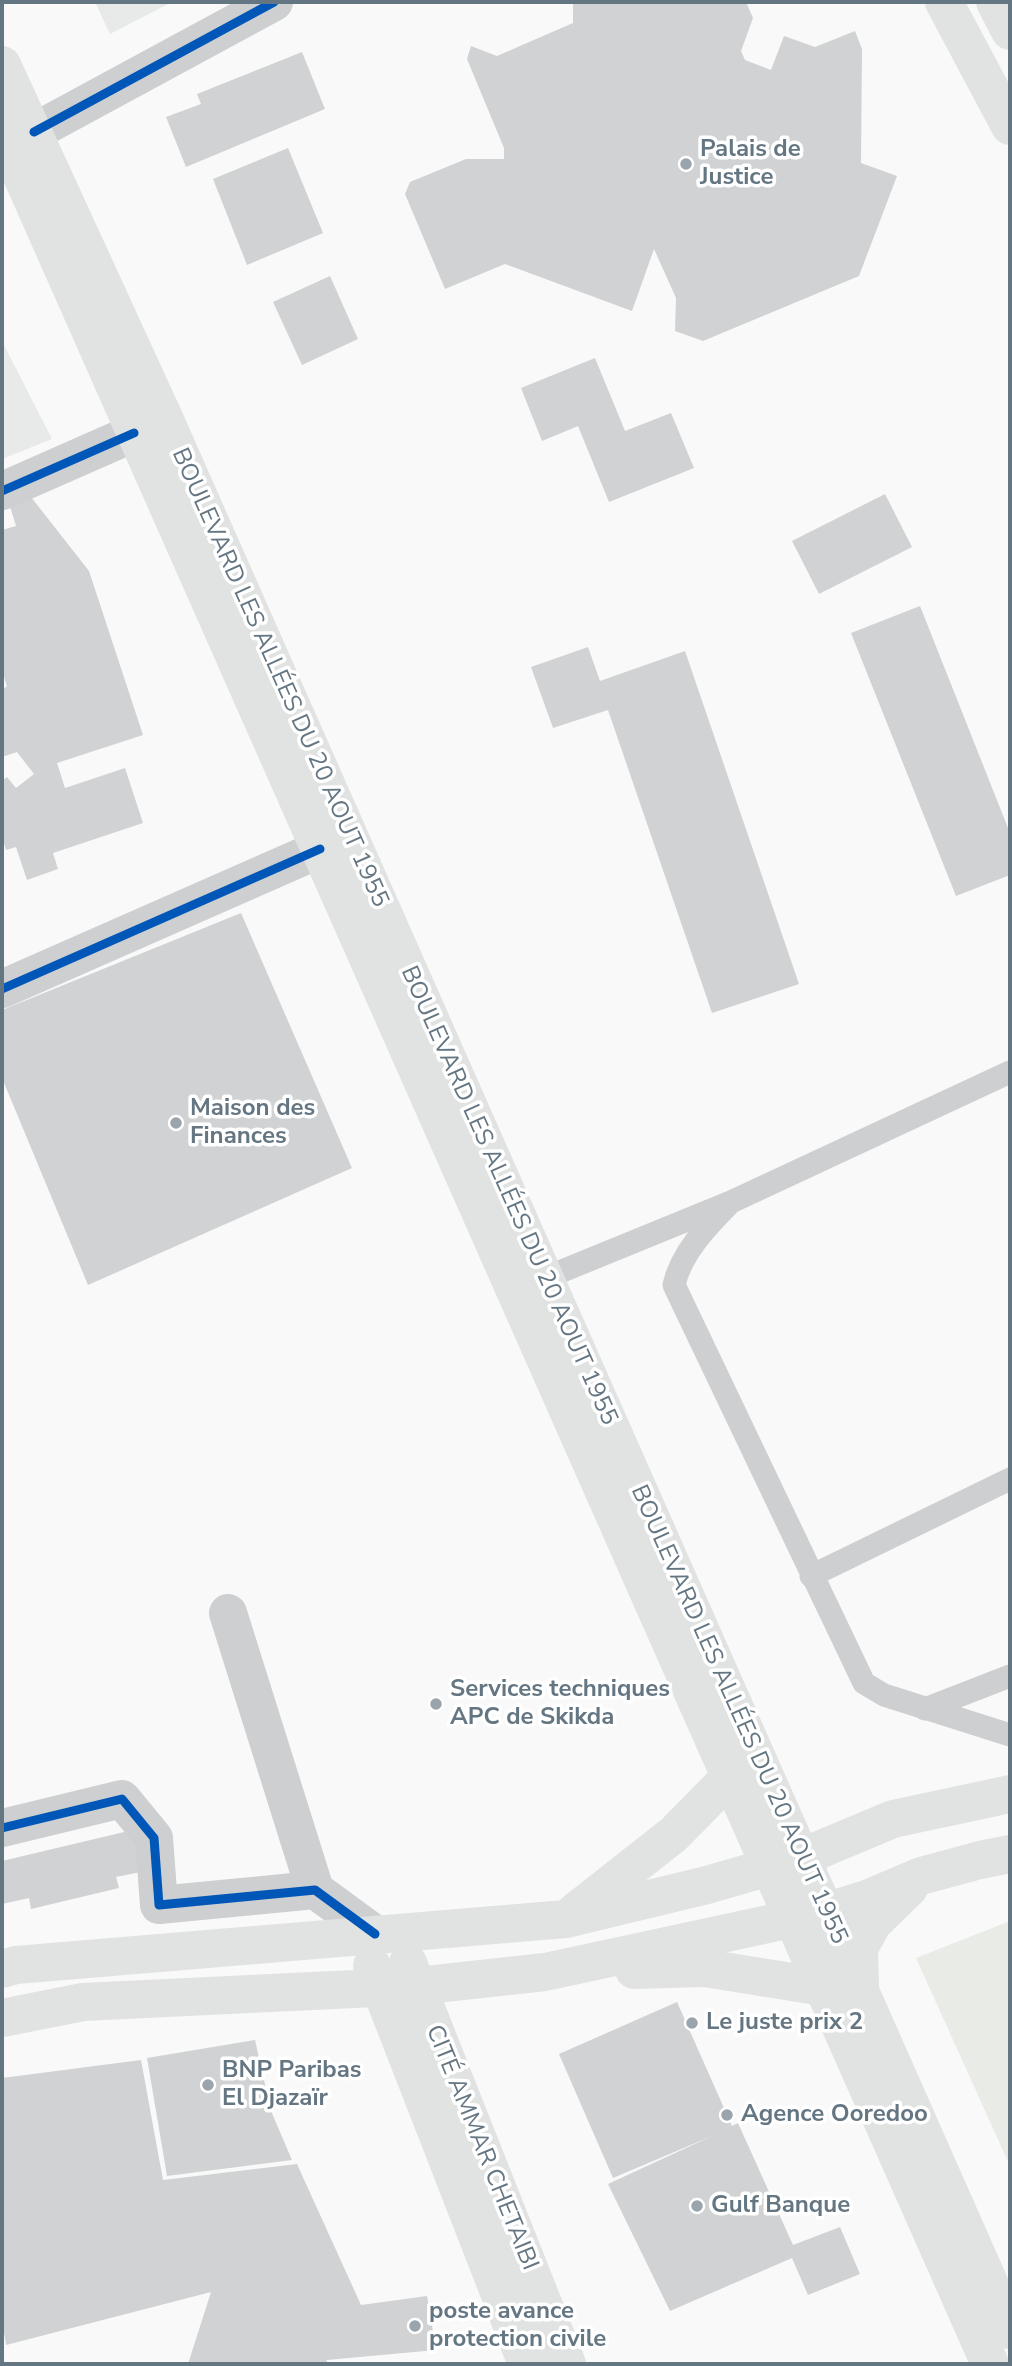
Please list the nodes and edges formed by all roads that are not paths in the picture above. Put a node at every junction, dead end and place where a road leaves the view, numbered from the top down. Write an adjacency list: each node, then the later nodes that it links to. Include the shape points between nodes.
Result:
1 (274, 2): 7 (street)
2 (944, 2): 6 (main road)
3 (995, 2): 4 (main road)
4 (1010, 31)
5 (2, 65): 7 (main road, BOULEVARD LES ALLÉES DU 20 AOUT 1955)
6 (1010, 126)
7 (18, 132): 8 (main road, BOULEVARD LES ALLÉES DU 20 AOUT 1955); 14 (main road, BOULEVARD LES ALLÉES DU 20 AOUT 1955, via 164,418)
8 (134, 433): 9 (street); 10 (main road, BOULEVARD LES ALLÉES DU 20 AOUT 1955)
9 (2, 491)
10 (320, 849): 11 (street); 21 (main road, BOULEVARD LES ALLÉES DU 20 AOUT 1955)
11 (2, 989)
12 (1010, 1072): 13 (lane)
13 (731, 1202): 14 (lane); 16 (lane, via 695,1244 677,1271 674,1285)
14 (545, 1278): 23 (main road, BOULEVARD LES ALLÉES DU 20 AOUT 1955)
15 (1010, 1479): 16 (lane)
16 (811, 1576): 19 (lane, via 864,1683)
17 (228, 1612): 29 (street)
18 (1010, 1676): 19 (lane)
19 (925, 1709): 20 (lane)
20 (1010, 1735)
21 (729, 1778): 27 (main road, BOULEVARD LES ALLÉES DU 20 AOUT 1955); 31 (main road, via 674,1834)
22 (1010, 1794): 24 (main road)
23 (778, 1805): 24 (main road, via 815,1831); 27 (main road, BOULEVARD LES ALLÉES DU 20 AOUT 1955)
24 (893, 1819): 27 (main road)
25 (2, 1828): 29 (street, via 122,1799 154,1838 159,1905)
26 (1010, 1854): 28 (main road)
27 (785, 1863): 30 (main road, BOULEVARD LES ALLÉES DU 20 AOUT 1955); 31 (main road)
28 (921, 1876): 30 (main road, via 867,1899); 37 (main road, via 873,1923 859,1948)
29 (315, 1890): 32 (street)
30 (808, 1916): 34 (main road); 36 (main road, BOULEVARD LES ALLÉES DU 20 AOUT 1955); 37 (main road, BOULEVARD LES ALLÉES DU 20 AOUT 1955)
31 (566, 1919): 32 (main road)
32 (377, 1934): 33 (main road); 35 (main road, CITÉ AMMAR CHETAIBI)
33 (2, 1969)
34 (545, 1972): 35 (main road); 36 (main road, via 705,1968)
35 (399, 1987): 38 (main road, via 83,2002); 39 (main road, CITÉ AMMAR CHETAIBI)
36 (822, 1987): 43 (main road, BOULEVARD LES ALLÉES DU 20 AOUT 1955)
37 (860, 1989): 40 (main road, BOULEVARD LES ALLÉES DU 20 AOUT 1955)
38 (2, 2018)
39 (514, 2280): 41 (main road, CITÉ AMMAR CHETAIBI); 42 (main road, CITÉ AMMAR CHETAIBI)
40 (1010, 2330)
41 (527, 2364)
42 (567, 2364)
43 (990, 2364)

